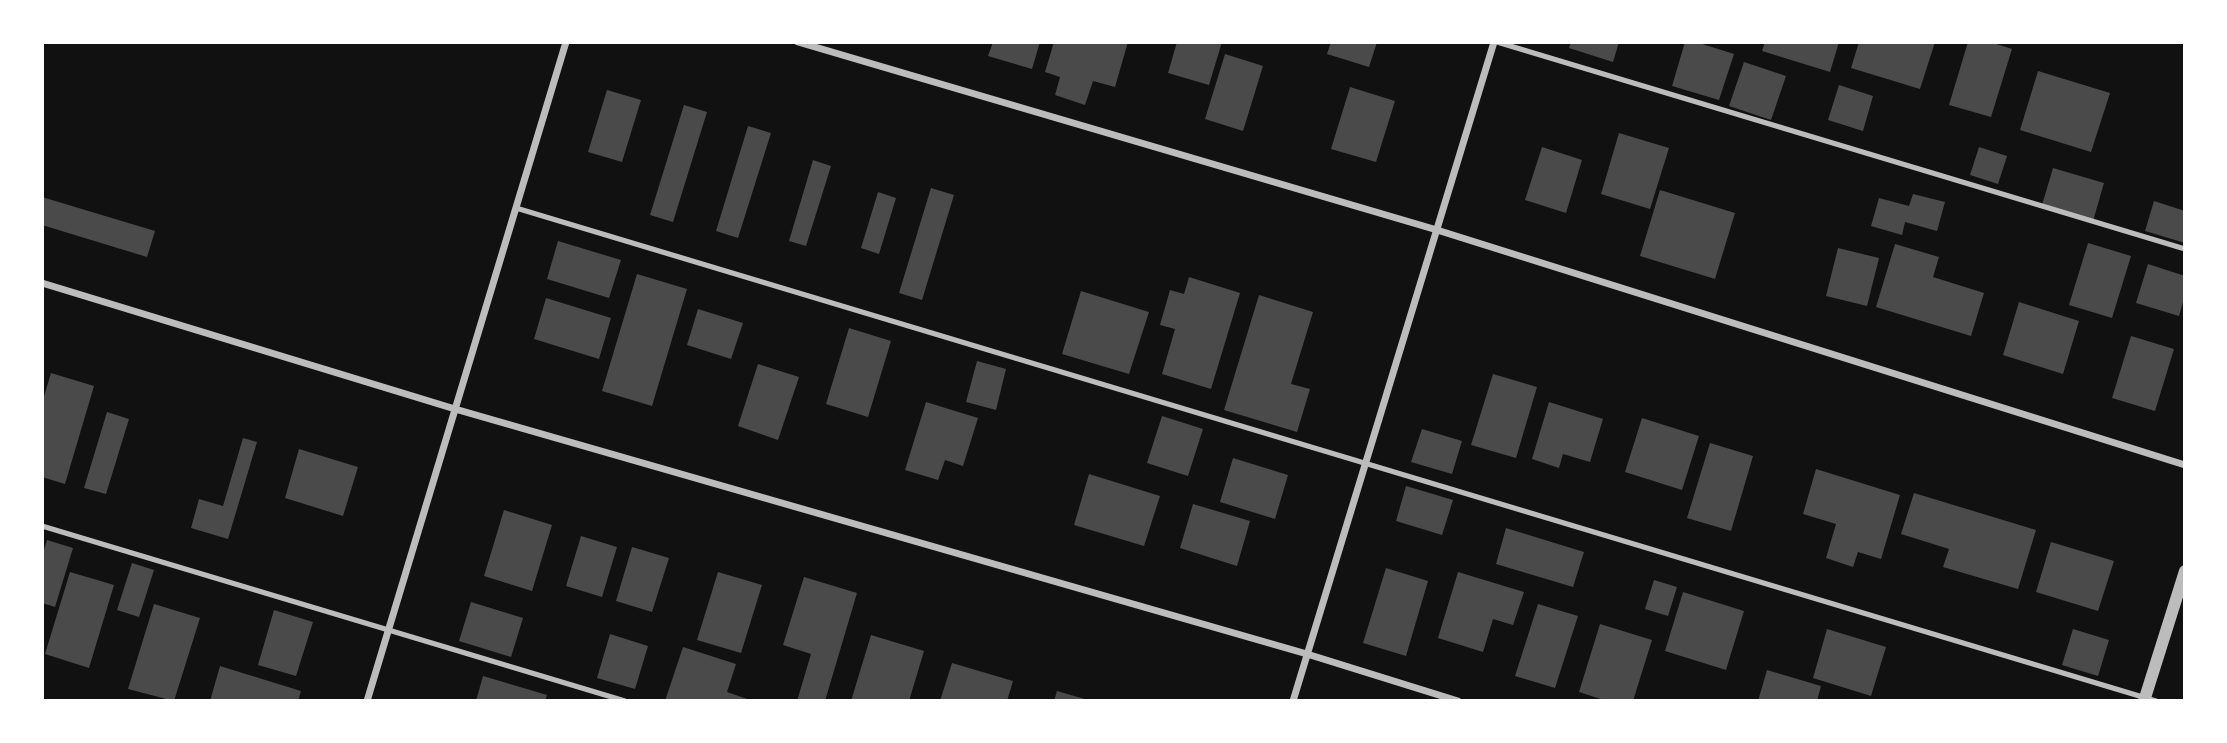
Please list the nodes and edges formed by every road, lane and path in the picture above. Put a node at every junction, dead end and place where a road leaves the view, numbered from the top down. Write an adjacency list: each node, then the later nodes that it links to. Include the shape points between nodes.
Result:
1 (566, 42): 4 (street)
2 (798, 42): 5 (street)
3 (1495, 42): 5 (street); 6 (lane)
4 (516, 208): 8 (street); 9 (lane)
5 (1437, 230): 9 (street); 10 (street)
6 (2185, 250)
7 (42, 283): 8 (street)
8 (455, 409): 13 (street); 14 (street)
9 (1365, 464): 14 (street); 15 (lane)
10 (2185, 465)
11 (42, 526): 13 (lane)
12 (2185, 571): 15 (street)
13 (389, 629): 16 (street); 17 (lane)
14 (1307, 654): 18 (street); 19 (street)
15 (2148, 700)
16 (367, 701)
17 (625, 701)
18 (1293, 701)
19 (1458, 701)

